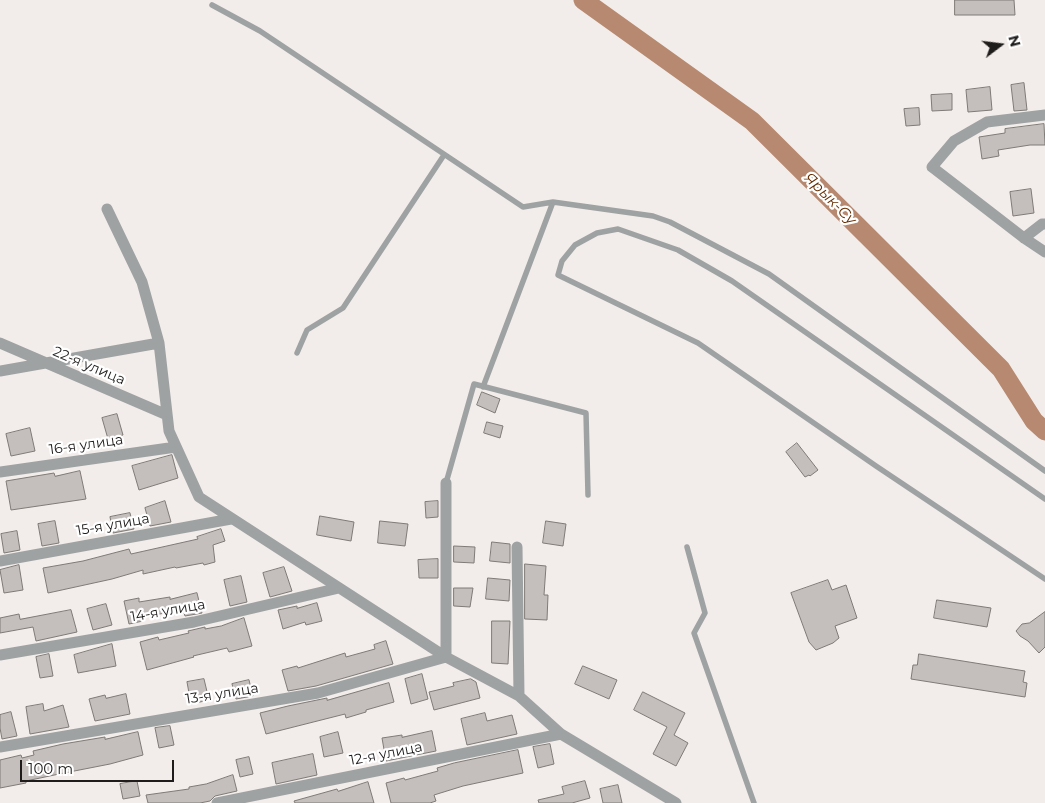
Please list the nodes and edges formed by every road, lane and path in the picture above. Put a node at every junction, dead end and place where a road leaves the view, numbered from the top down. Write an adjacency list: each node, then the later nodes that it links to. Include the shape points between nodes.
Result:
1 (212, 6): 3 (lane, via 260,31)
2 (1045, 115): 7 (street, via 987,122 954,141 932,167)
3 (444, 155): 4 (lane, via 524,207); 11 (lane, via 343,308 307,330)
4 (553, 202): 14 (lane); 17 (lane, via 653,216 769,274)
5 (107, 209): 10 (street, via 142,282)
6 (1045, 224): 7 (street)
7 (1024, 238): 8 (street)
8 (1045, 252)
9 (0, 343): 12 (street, 22-я улица)
10 (159, 343): 12 (street); 15 (street)
11 (297, 353)
12 (44, 363): 13 (street); 15 (street, 22-я улица)
13 (0, 371)
14 (483, 387): 19 (lane, via 474,384); 20 (lane, via 586,413)
15 (167, 415): 16 (street)
16 (176, 447): 18 (street, 16-я улица); 22 (street, via 199,497)
17 (1045, 471)
18 (0, 472)
19 (446, 483): 29 (street)
20 (588, 495)
21 (1045, 499): 26 (lane, via 732,281 678,250 618,228 597,233 575,246 562,261 558,275 698,343)
22 (231, 518): 25 (street, 15-я улица); 27 (street)
23 (517, 547): 30 (street)
24 (687, 547): 35 (lane, via 705,613 694,633)
25 (0, 561)
26 (1045, 579)
27 (339, 588): 28 (street, 14-я улица, via 194,622); 29 (street)
28 (0, 655)
29 (446, 658): 30 (street); 32 (street, 13-я улица, via 318,693)
30 (519, 696): 31 (street)
31 (561, 734): 33 (street); 34 (street, 12-я улица)
32 (0, 747)
33 (671, 802)
34 (217, 803)
35 (754, 803)

